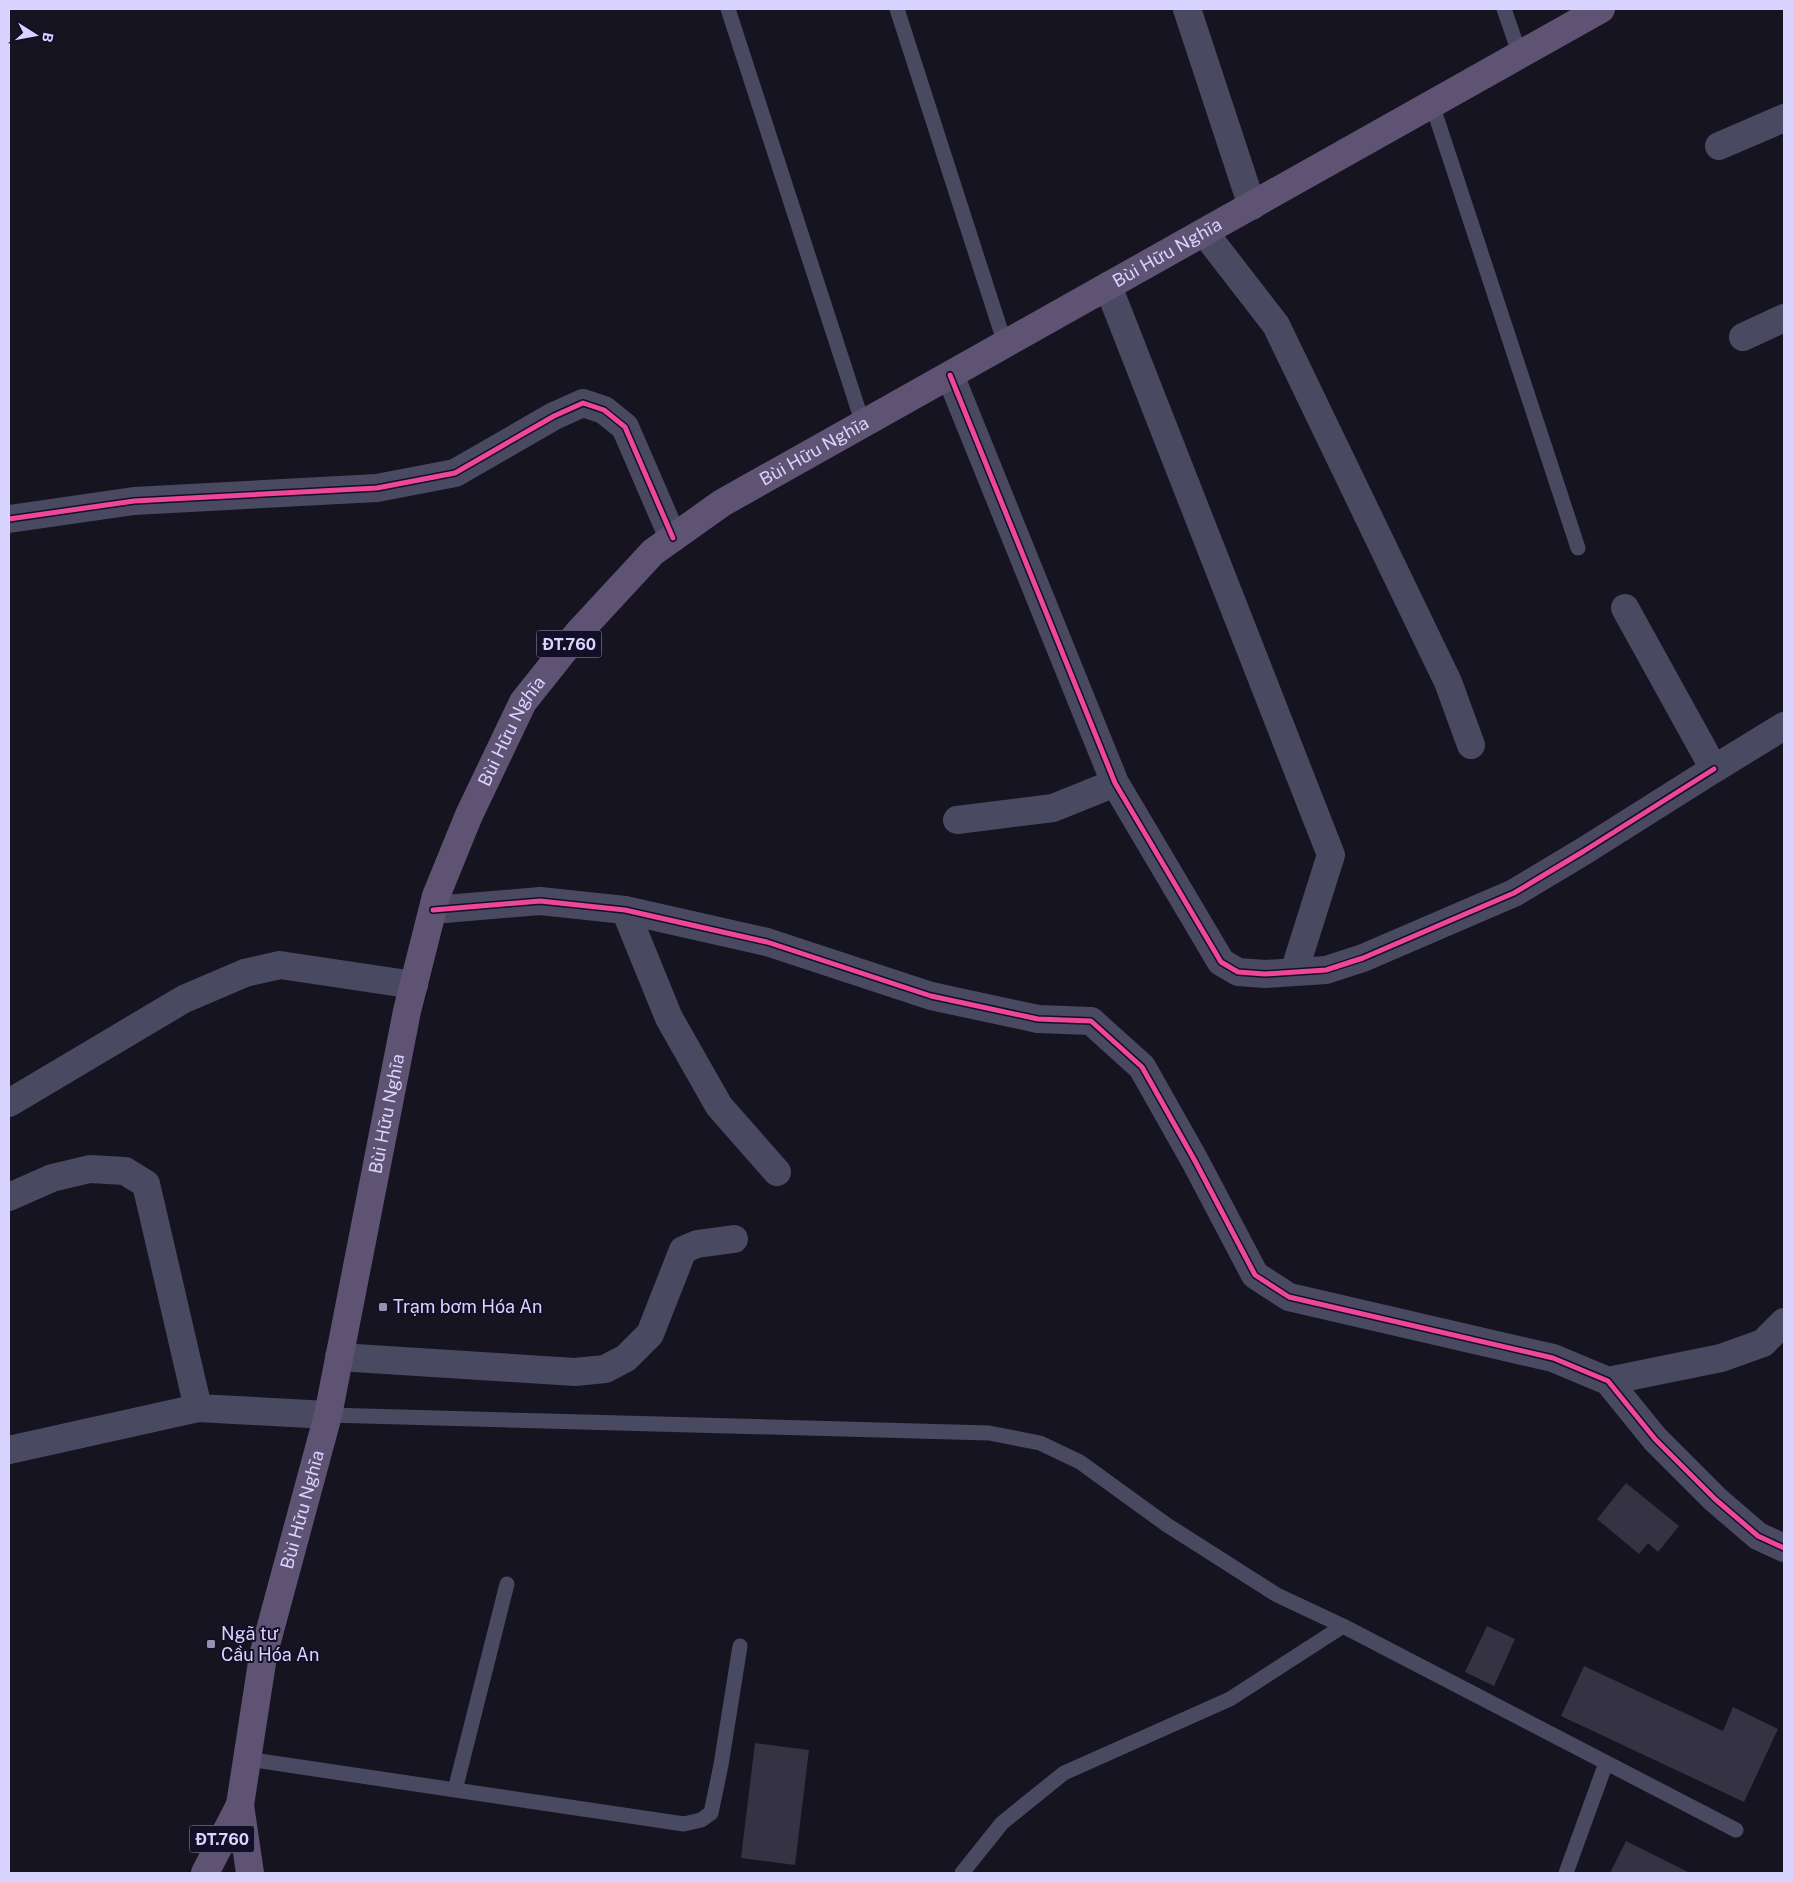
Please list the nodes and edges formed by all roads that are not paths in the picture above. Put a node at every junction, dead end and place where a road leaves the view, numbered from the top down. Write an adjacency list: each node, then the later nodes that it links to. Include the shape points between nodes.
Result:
1 (728, 9): 17 (lane)
2 (896, 9): 15 (lane)
3 (1186, 9): 10 (street)
4 (1504, 9): 6 (lane)
5 (1601, 9): 6 (main road, Bùi Hữu Nghĩa / ĐT.760)
6 (1520, 55): 7 (main road, Bùi Hữu Nghĩa / ĐT.760)
7 (1432, 104): 10 (main road, Bùi Hữu Nghĩa / ĐT.760); 20 (lane)
8 (1784, 118): 9 (street)
9 (1720, 146)
10 (1252, 206): 11 (main road, Bùi Hữu Nghĩa / ĐT.760)
11 (1204, 232): 12 (main road, Bùi Hữu Nghĩa / ĐT.760); 23 (street, via 1276,325 1448,682)
12 (1108, 286): 15 (main road, Bùi Hữu Nghĩa / ĐT.760); 29 (street, via 1331,855)
13 (1784, 318): 14 (street)
14 (1743, 336)
15 (1006, 344): 16 (main road, Bùi Hữu Nghĩa / ĐT.760)
16 (950, 375): 17 (main road, Bùi Hữu Nghĩa / ĐT.760); 25 (street)
17 (862, 424): 19 (main road, Bùi Hữu Nghĩa / ĐT.760, via 722,503)
18 (9, 519): 19 (street, via 134,501 377,488 455,473 554,416 583,403 604,410 625,427)
19 (673, 538): 27 (main road, Bùi Hữu Nghĩa / ĐT.760, via 654,552 578,633 523,702 469,815)
20 (1578, 548)
21 (1625, 608): 24 (street)
22 (1784, 726): 24 (street)
23 (1471, 745)
24 (1714, 769): 29 (street, via 1514,893 1363,958 1326,970)
25 (1115, 783): 26 (street, via 1053,808); 29 (street, via 1221,962 1238,972)
26 (957, 820)
27 (433, 910): 28 (street, via 540,901); 30 (main road, Bùi Hữu Nghĩa / ĐT.760)
28 (625, 910): 32 (street, via 673,1026 719,1106); 37 (street, via 767,942 931,996 1038,1019 1091,1021 1142,1067 1255,1275 1289,1297 1553,1358)
29 (1294, 972)
30 (414, 985): 31 (street, via 280,965 245,973 184,999); 36 (main road, Bùi Hữu Nghĩa / ĐT.760)
31 (9, 1103)
32 (777, 1172)
33 (9, 1197): 38 (street, via 52,1178 90,1169 125,1172 146,1184)
34 (734, 1239): 36 (street, via 697,1244 684,1250 650,1334 626,1358 605,1369 576,1372)
35 (1784, 1322): 37 (street, via 1763,1343 1721,1358)
36 (339, 1357): 39 (main road, Bùi Hữu Nghĩa / ĐT.760)
37 (1608, 1381): 41 (street, via 1655,1439 1715,1499 1758,1536)
38 (198, 1408): 39 (street); 40 (street)
39 (328, 1415): 43 (lane, via 989,1433 1040,1443 1080,1462 1167,1525 1277,1595); 45 (main road, Bùi Hữu Nghĩa / ĐT.760, via 263,1656)
40 (9, 1450)
41 (1784, 1548)
42 (507, 1584): 47 (lane)
43 (1343, 1626): 46 (lane); 52 (lane, via 1230,1699 1064,1773 1002,1823)
44 (740, 1646): 47 (lane, via 711,1813 701,1820 684,1824)
45 (247, 1759): 47 (lane); 48 (main road, Bùi Hữu Nghĩa / ĐT.760)
46 (1606, 1763): 49 (lane); 53 (lane)
47 (455, 1790)
48 (240, 1805): 50 (main road, ĐT.760); 51 (main road, ĐT.760)
49 (1736, 1830)
50 (205, 1873)
51 (250, 1873)
52 (962, 1873)
53 (1566, 1873)

